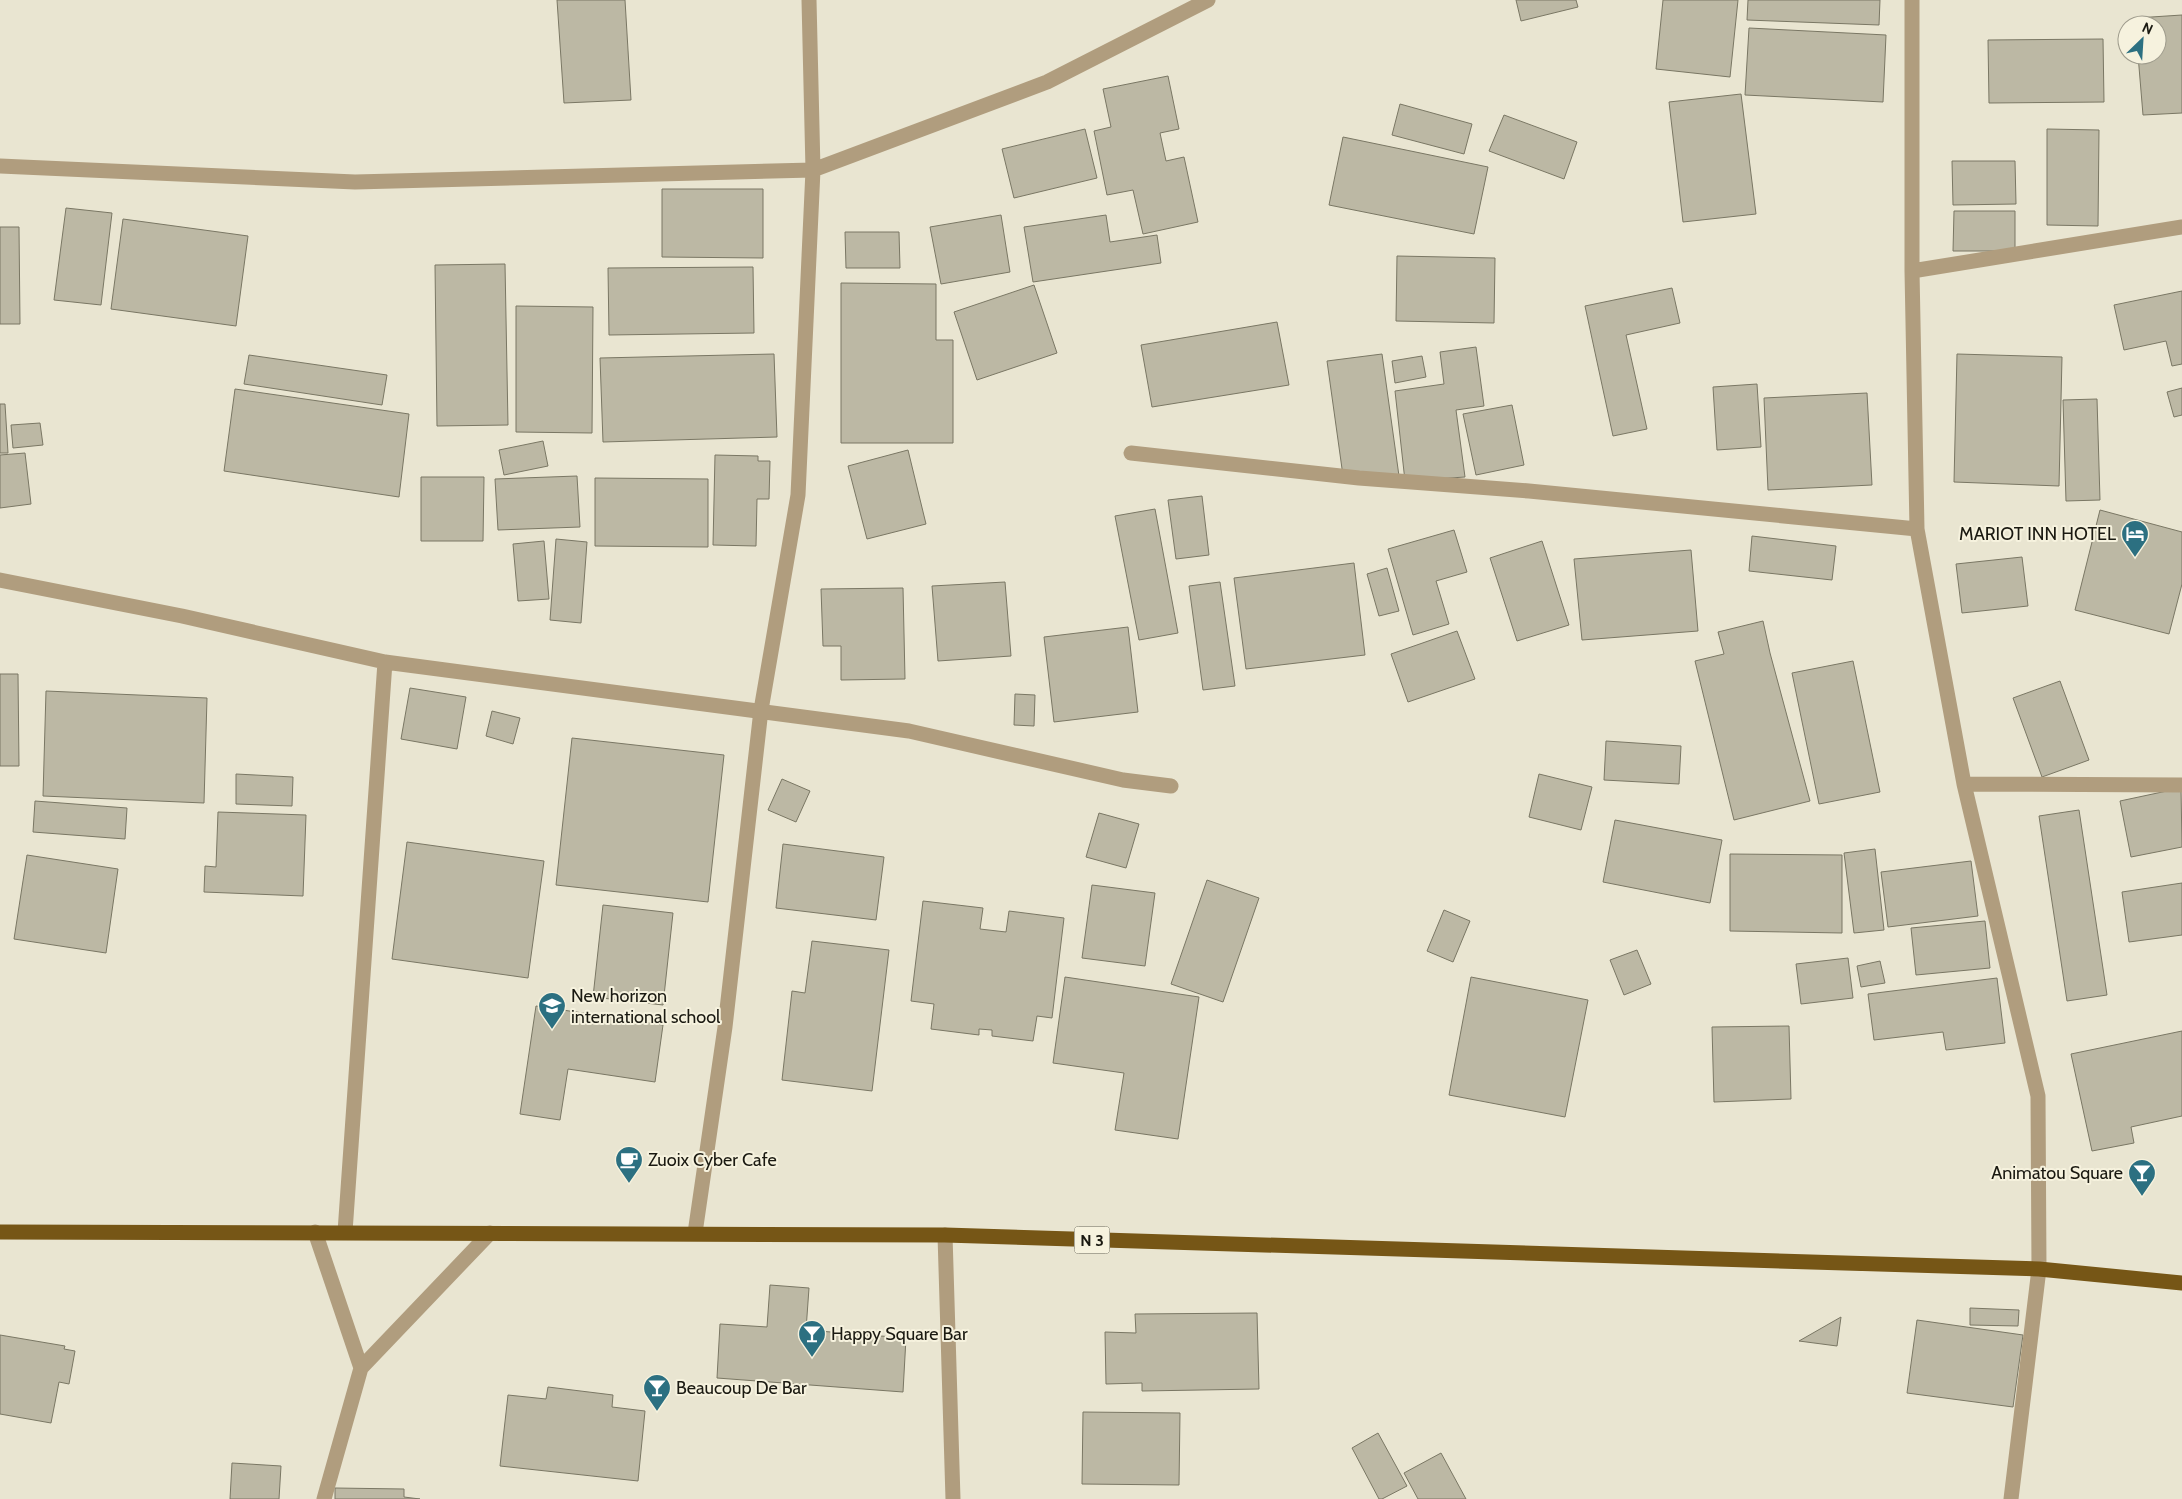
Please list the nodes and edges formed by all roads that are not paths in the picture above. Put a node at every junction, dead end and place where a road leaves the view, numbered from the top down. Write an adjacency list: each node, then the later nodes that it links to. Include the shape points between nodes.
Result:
1 (809, 0): 5 (street)
2 (1208, 0): 5 (street, via 1047,82)
3 (1912, 0): 7 (street)
4 (0, 166): 5 (street, via 355,182)
5 (813, 170): 12 (street, via 798,495)
6 (2182, 227): 7 (street)
7 (1912, 271): 9 (street)
8 (1131, 453): 9 (street, via 1359,478 1529,491)
9 (1917, 529): 13 (street)
10 (0, 580): 11 (street, via 182,616)
11 (384, 662): 12 (street); 18 (street)
12 (760, 710): 15 (street, via 909,731 1123,780); 20 (street, via 725,1027)
13 (1964, 784): 14 (street); 22 (street, via 2038,1096)
14 (2182, 785)
15 (1171, 786)
16 (0, 1232): 17 (highway, N 3)
17 (315, 1232): 18 (highway, N 3); 24 (street)
18 (345, 1232): 19 (highway, N 3)
19 (490, 1232): 20 (highway, N 3); 24 (street)
20 (695, 1233): 21 (highway, N 3)
21 (945, 1235): 22 (highway, N 3); 26 (street)
22 (2039, 1269): 23 (highway, N 3); 27 (street)
23 (2182, 1283)
24 (361, 1368): 25 (street)
25 (324, 1499)
26 (953, 1499)
27 (2011, 1499)

